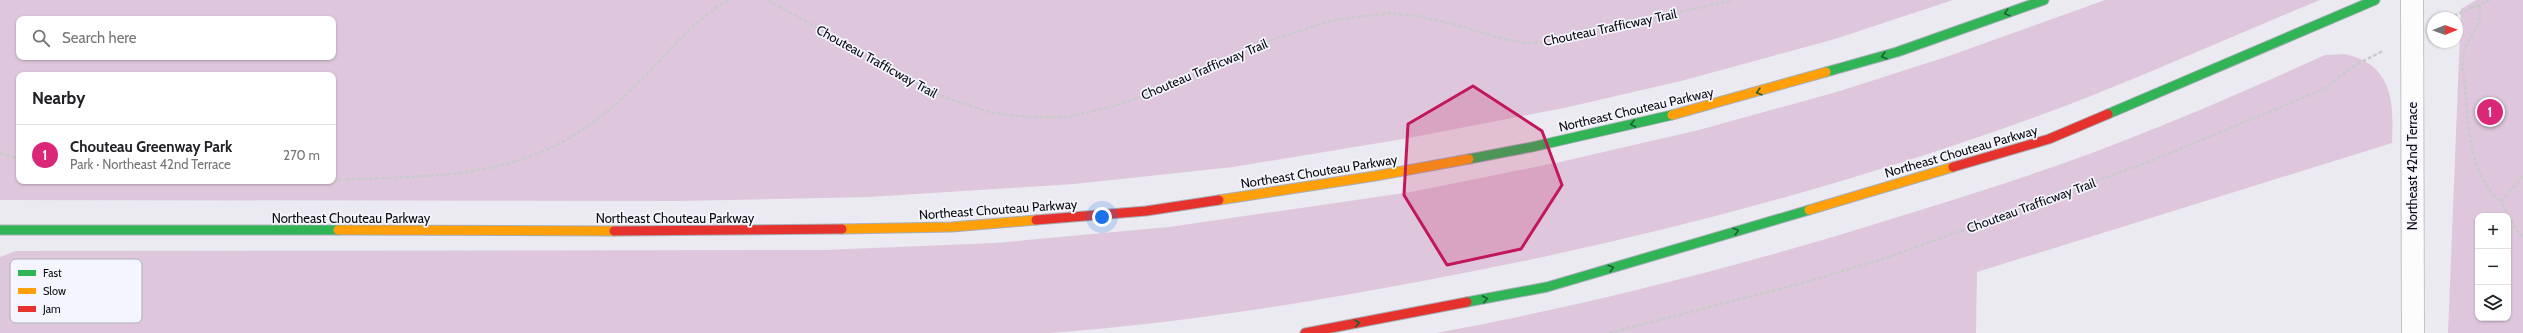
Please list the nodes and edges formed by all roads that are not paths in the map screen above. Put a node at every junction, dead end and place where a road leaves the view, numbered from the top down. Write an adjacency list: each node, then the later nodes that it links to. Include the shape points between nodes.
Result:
1 (2044, 0): 4 (main road, Northeast Chouteau Parkway, one-way to 4, via 1897,52 1698,109 1532,147 1382,175 1146,210 952,227 867,229)
2 (2375, 0): 5 (main road, Northeast Chouteau Parkway, one-way to 2, via 1547,287 2049,139)
3 (2412, 0): 6 (street, Northeast 42nd Terrace)
4 (0, 230)
5 (1305, 333)
6 (2413, 333)

